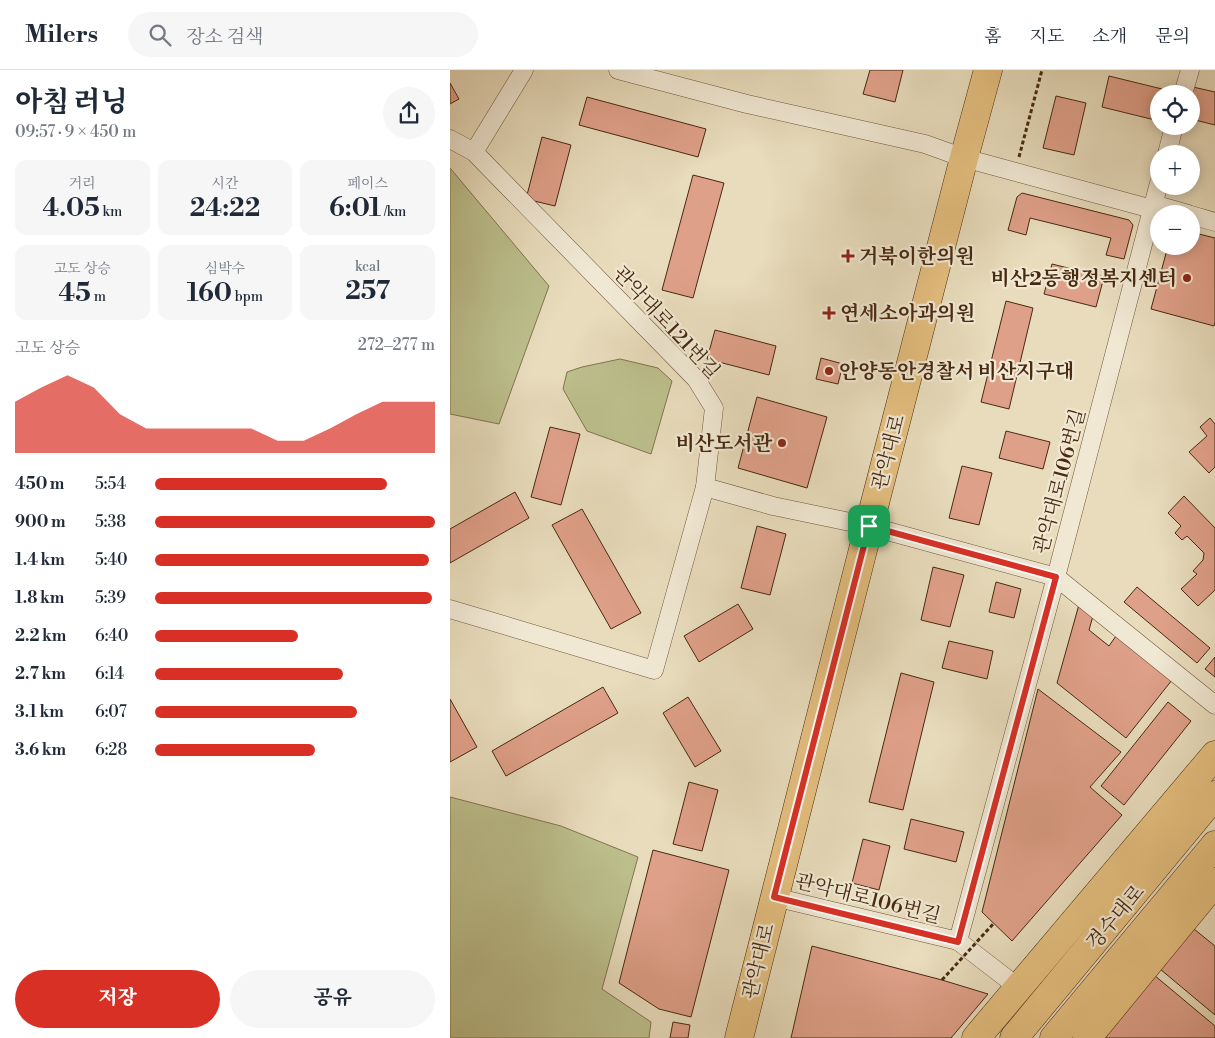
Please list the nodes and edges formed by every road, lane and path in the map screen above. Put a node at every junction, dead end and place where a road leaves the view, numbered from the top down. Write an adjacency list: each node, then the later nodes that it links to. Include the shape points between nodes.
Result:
1 (524, 70): 8 (street)
2 (618, 70): 9 (street, via 747,104 925,144)
3 (988, 70): 9 (main road, 관악대로)
4 (1042, 70): 10 (path)
5 (1190, 70): 6 (street)
6 (1186, 85)
7 (450, 139): 8 (street, 관악대로121번길)
8 (474, 152): 15 (street, 관악대로121번길, via 696,378 714,408)
9 (964, 158): 10 (street); 16 (main road, 관악대로)
10 (1015, 172): 11 (street)
11 (1150, 205)
12 (1150, 217): 17 (street, 관악대로106번길)
13 (1200, 218): 14 (street)
14 (1215, 222)
15 (704, 487): 16 (street, via 773,506); 18 (street, 관악대로121번길, via 654,670)
16 (869, 526): 17 (street); 24 (main road, 관악대로)
17 (1056, 577): 19 (street); 26 (street, 관악대로106번길)
18 (450, 610)
19 (1215, 705)
20 (1215, 755): 28 (main road)
21 (1215, 796): 31 (main road, 경수대로)
22 (1215, 845): 32 (main road, 경수대로)
23 (1215, 882): 33 (main road)
24 (774, 897): 26 (street, 관악대로106번길); 29 (main road, 관악대로)
25 (994, 923): 27 (path, bridge)
26 (958, 942): 28 (street)
27 (942, 980)
28 (1019, 988): 30 (main road)
29 (740, 1036)
30 (976, 1038)
31 (1014, 1038)
32 (1054, 1038)
33 (1087, 1038)

